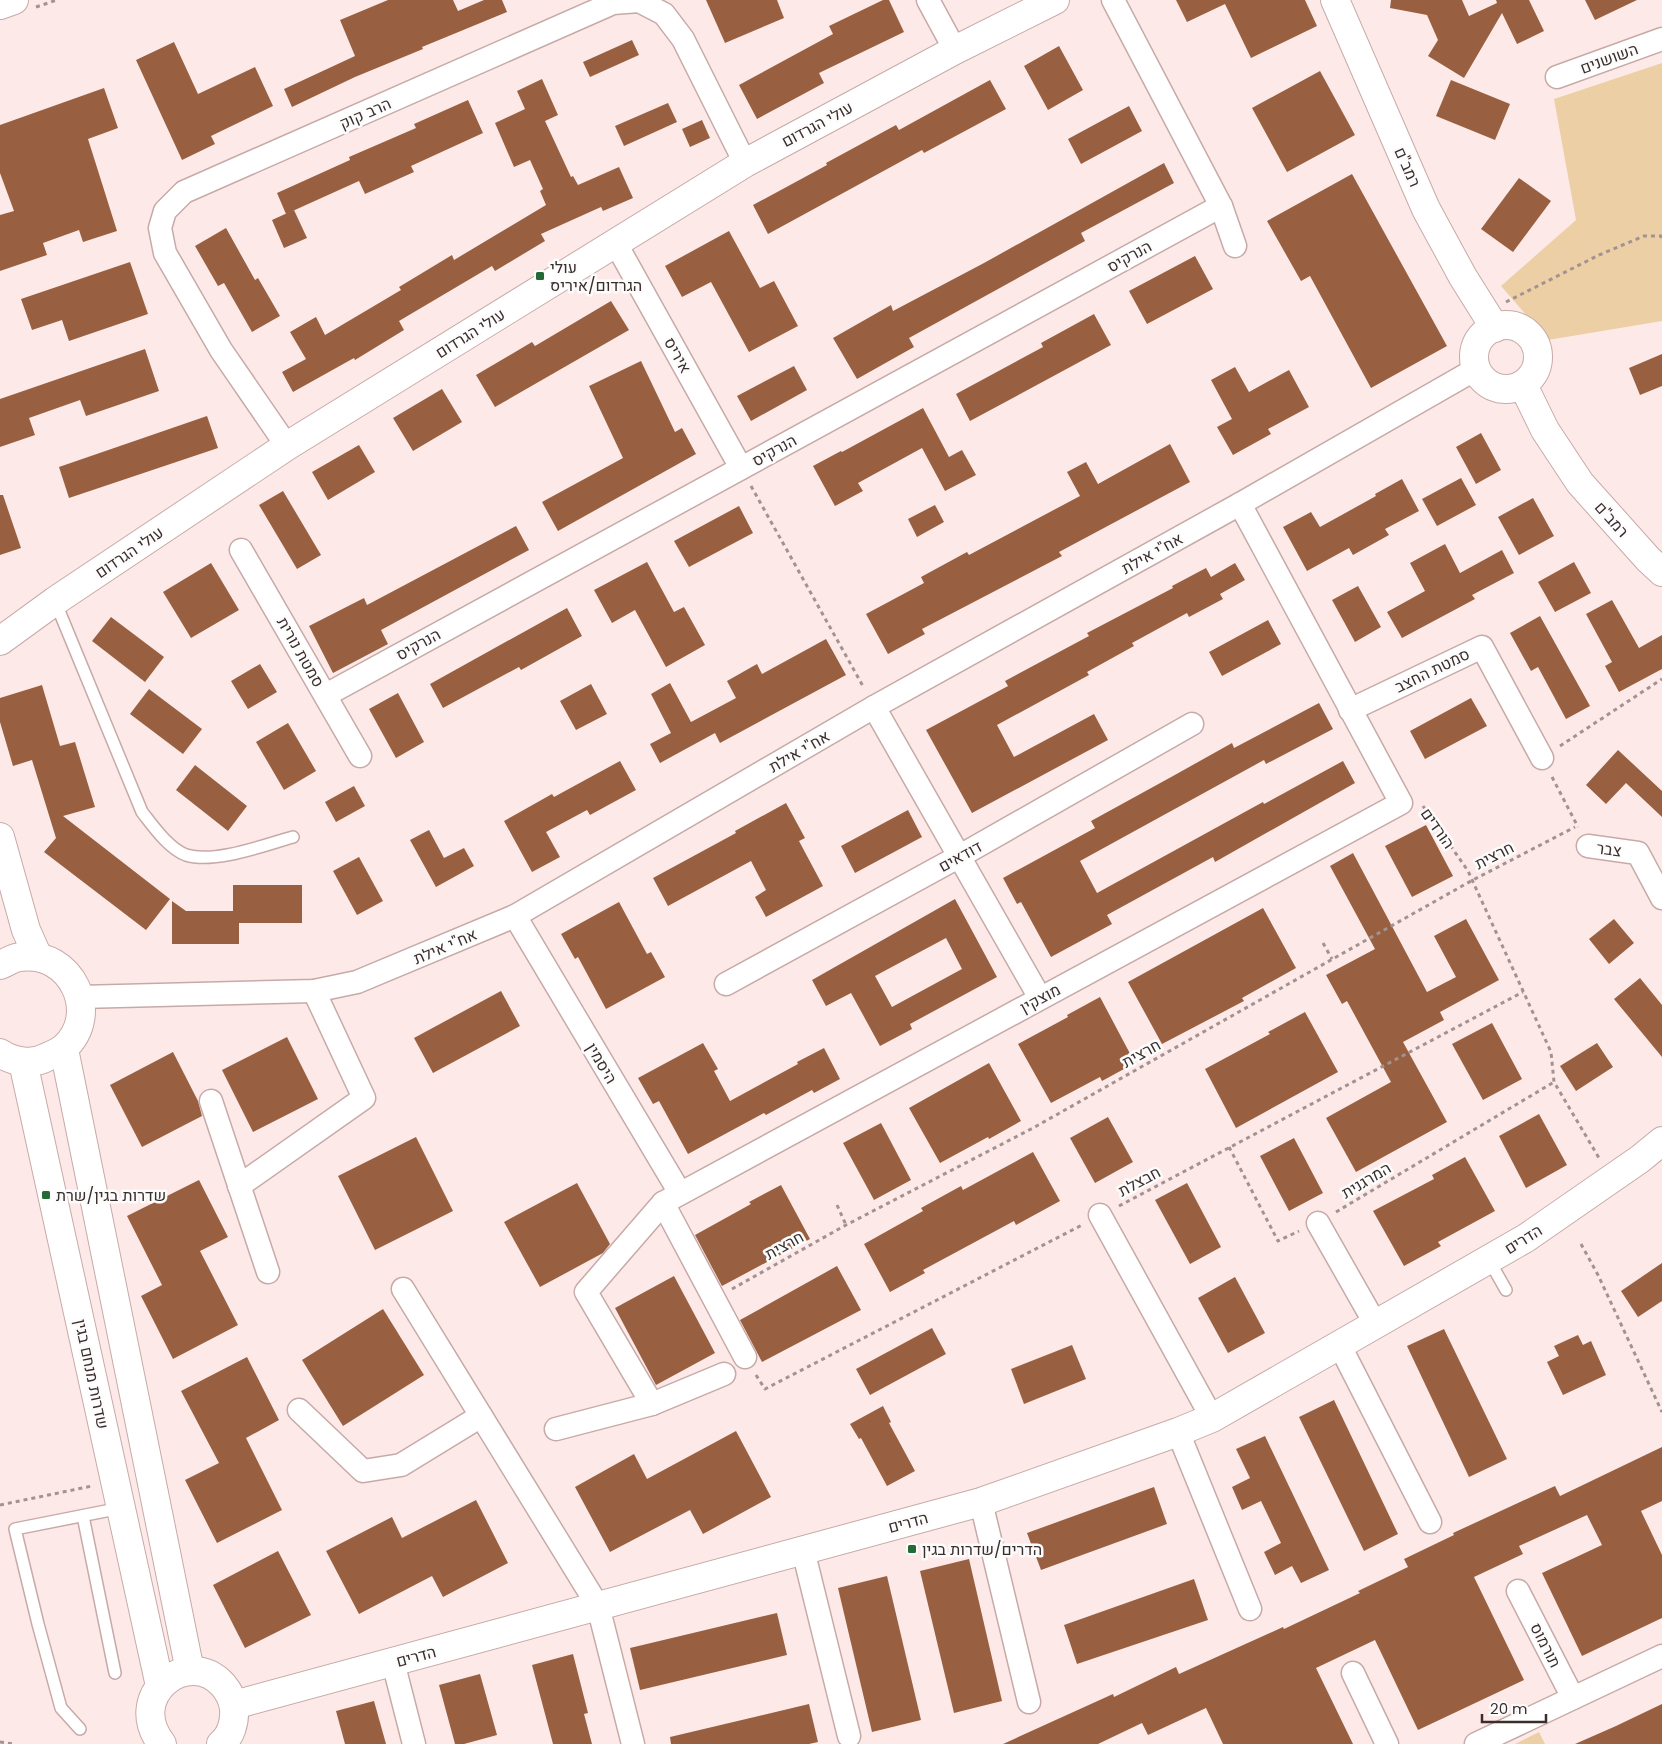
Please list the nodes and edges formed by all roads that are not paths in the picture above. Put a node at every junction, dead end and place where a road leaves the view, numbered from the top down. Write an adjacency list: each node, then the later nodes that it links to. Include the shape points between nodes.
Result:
1 (14, 0): 6 (main road)
2 (928, 0): 8 (street)
3 (1055, 0): 8 (main road, עולי הגרדום)
4 (1113, 0): 11 (street)
5 (1335, 0): 14 (main road, רמב"ם, via 1426,209)
6 (0, 4)
7 (1662, 39): 9 (street, השושנים)
8 (955, 50): 10 (main road, עולי הגרדום)
9 (1557, 77)
10 (745, 163): 12 (main road, עולי הגרדום); 17 (street, הרב קוק, via 683,39 664,14 639,1 613,3 184,192 165,211 160,228 165,253 222,350)
11 (1221, 206): 13 (street); 18 (street, הנרקיס)
12 (615, 242): 17 (main road, עולי הגרדום); 18 (street, איריס)
13 (1235, 246)
14 (1490, 320): 15 (main road, via 1474,352); 16 (main road, via 1520,328 1530,335 1536,346 1537,368)
15 (1476, 369): 16 (main road, via 1490,385 1512,389); 19 (street, אח"י אילת)
16 (1523, 385): 21 (main road, רמב"ם, via 1545,430 1580,483)
17 (286, 446): 22 (main road, עולי הגרדום)
18 (741, 468): 24 (street, הנרקיס)
19 (1240, 504): 25 (street, אח"י אילת); 26 (street, הורדים)
20 (241, 550): 24 (street, סמטת נורית)
21 (1662, 572)
22 (55, 600): 23 (main road, עולי הגרדום); 32 (lane, via 142,812 162,838 186,855 216,858)
23 (0, 641)
24 (326, 695): 28 (street, סמטת נורית)
25 (874, 707): 34 (street); 36 (street, אח"י אילת)
26 (1350, 710): 29 (street, סמטת החצב, via 1482,646); 30 (street, הורדים)
27 (1192, 724): 34 (street, דודאים)
28 (360, 756)
29 (1542, 758)
30 (1401, 803): 42 (street, מוצקין)
31 (0, 837): 37 (main road, via 26,930)
32 (292, 837)
33 (1588, 846): 35 (street, צבר, via 1638,853)
34 (960, 856): 39 (street, דודאים); 42 (street)
35 (1662, 898)
36 (515, 916): 40 (street, אח"י אילת, via 357,982); 48 (street, היסמין)
37 (38, 957): 38 (main road, via 20,956); 41 (main road, via 60,966 73,980)
38 (0, 966)
39 (726, 984)
40 (314, 991): 41 (street, אח"י אילת); 47 (street, via 364,1098)
41 (80, 997): 43 (main road, via 81,1016 75,1034)
42 (1040, 998): 48 (street, מוצקין)
43 (64, 1049): 44 (main road, via 42,1060); 75 (main road)
44 (12, 1057): 66 (main road, שדרות מנחם בגין)
45 (210, 1101): 47 (street)
46 (1662, 1141): 51 (main road, הדרים, via 1526,1238)
47 (239, 1186): 52 (street)
48 (672, 1198): 57 (street, היסמין, via 714,1298); 59 (street, via 586,1292)
49 (1100, 1215): 62 (street)
50 (1318, 1223): 55 (street)
51 (1489, 1260): 54 (lane); 55 (main road, הדרים)
52 (268, 1272)
53 (403, 1289): 61 (street)
54 (1506, 1290)
55 (1376, 1325): 56 (main road, הדרים)
56 (1340, 1346): 62 (main road, הדרים); 68 (street)
57 (746, 1357)
58 (724, 1374): 59 (street)
59 (652, 1404): 63 (street)
60 (299, 1410): 61 (street, via 363,1471 401,1465)
61 (481, 1416): 71 (street)
62 (1212, 1418): 64 (main road, הדרים)
63 (556, 1429)
64 (1178, 1432): 65 (main road, הדרים); 72 (street)
65 (981, 1502): 69 (main road, הדרים); 80 (street)
66 (121, 1508): 67 (lane); 78 (main road, שדרות מנחם בגין)
67 (83, 1516): 76 (lane); 82 (lane, via 15,1529 61,1708)
68 (1430, 1522)
69 (803, 1550): 71 (main road, הדרים); 83 (street)
70 (1518, 1591): 79 (street, תורמוס)
71 (598, 1606): 74 (main road, הדרים); 87 (street)
72 (1250, 1609)
73 (1662, 1656): 79 (street)
74 (393, 1662): 81 (main road, הדרים); 86 (street)
75 (190, 1671): 78 (main road, via 176,1675); 81 (main road, via 219,1681)
76 (115, 1673)
77 (1353, 1673): 88 (street)
78 (160, 1686): 85 (main road, via 152,1699 149,1713 155,1736)
79 (1573, 1698): 89 (street)
80 (1029, 1702)
81 (234, 1705): 84 (main road, via 232,1730)
82 (80, 1729)
83 (849, 1736)
84 (223, 1743)
85 (162, 1744)
86 (414, 1744)
87 (633, 1744)
88 (1387, 1744)
89 (1476, 1744)

